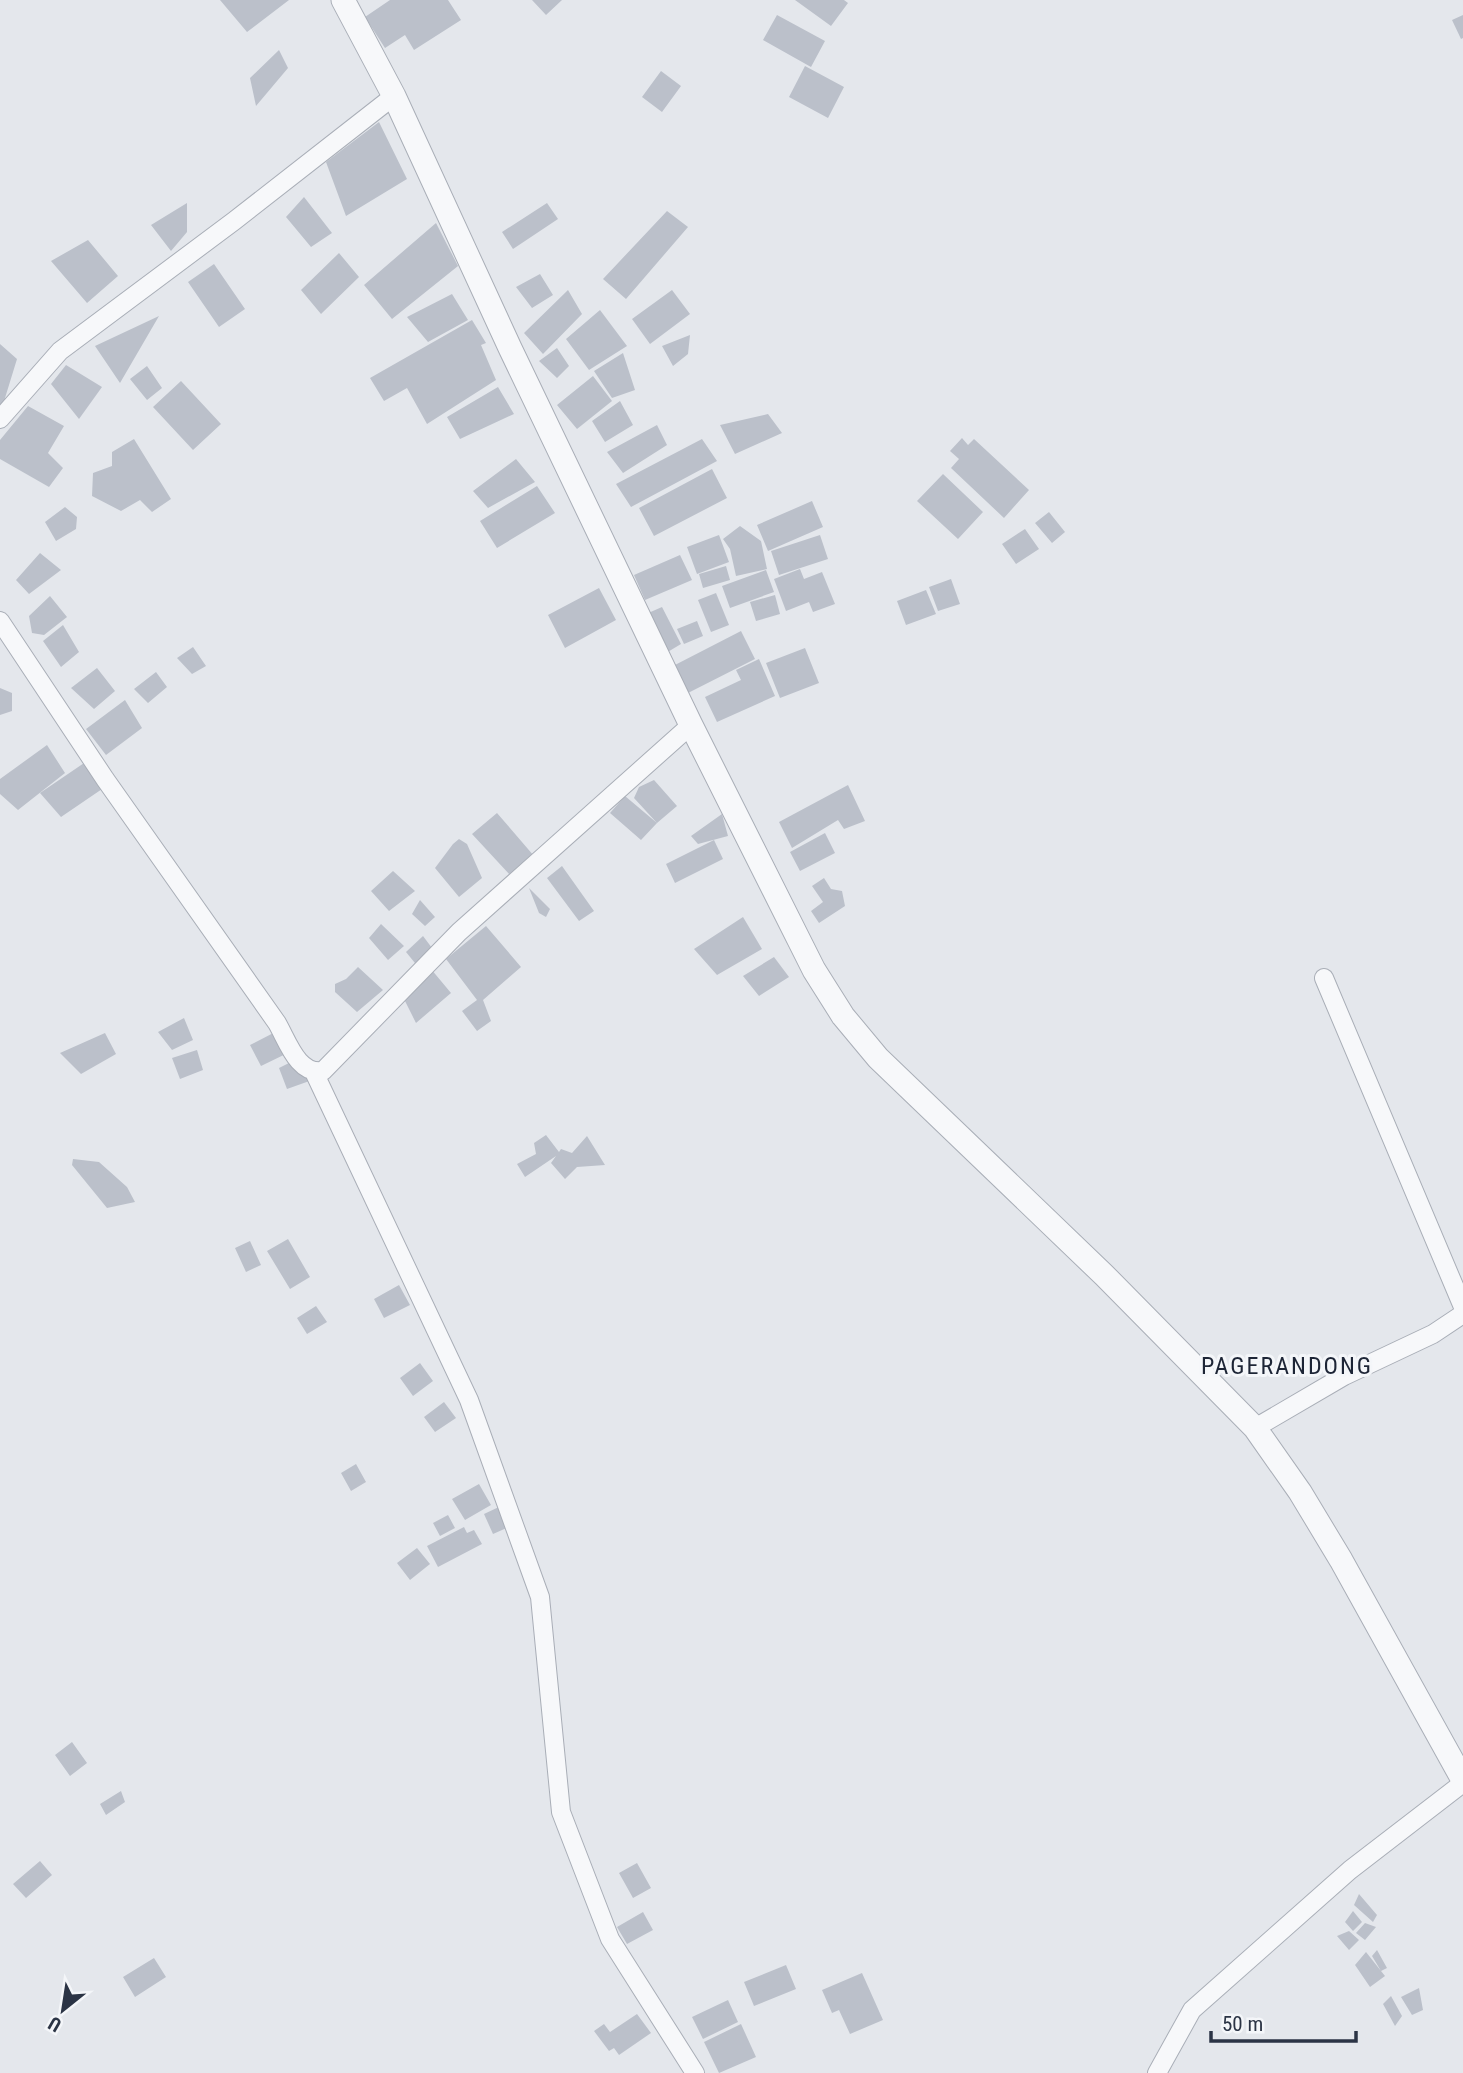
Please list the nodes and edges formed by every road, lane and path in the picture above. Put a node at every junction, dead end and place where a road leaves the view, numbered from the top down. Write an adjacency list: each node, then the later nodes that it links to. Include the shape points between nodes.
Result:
1 (343, 0): 2 (street)
2 (394, 96): 3 (street, via 60,351); 5 (street)
3 (0, 419)
4 (0, 621): 7 (street, via 277,1023 297,1059)
5 (691, 725): 7 (street, via 459,932 323,1071); 10 (street, via 814,970 843,1016 878,1058)
6 (1324, 978): 8 (street)
7 (314, 1072): 12 (street, via 469,1400 540,1597 561,1812 610,1939)
8 (1463, 1307)
9 (1463, 1314): 10 (street)
10 (1255, 1427): 11 (street, via 1341,1560)
11 (1463, 1781): 13 (street, via 1350,1870 1192,2010)
12 (695, 2073)
13 (1157, 2073)

